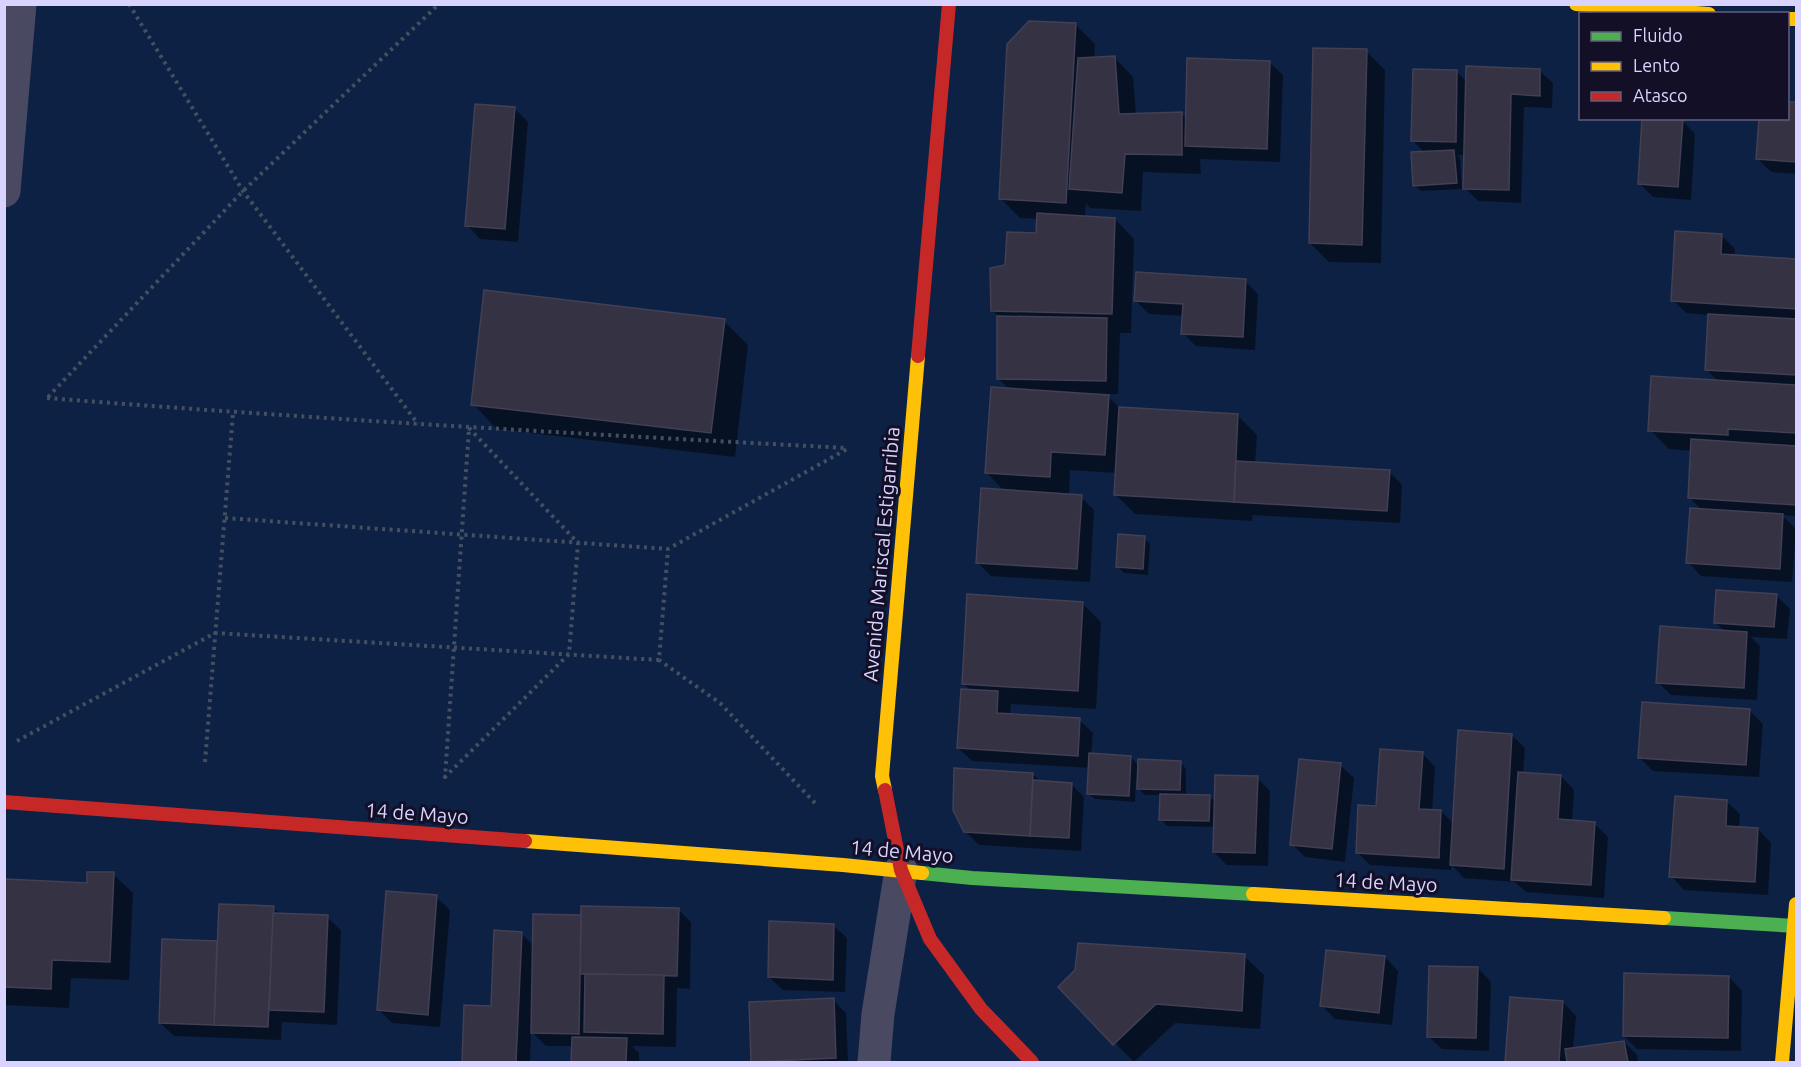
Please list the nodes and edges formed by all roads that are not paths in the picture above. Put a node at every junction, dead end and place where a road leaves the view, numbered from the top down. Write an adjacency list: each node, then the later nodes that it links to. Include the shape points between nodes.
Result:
1 (20, 4): 5 (street)
2 (949, 4): 7 (main road, Avenida Mariscal Estigarribia, via 882,776)
3 (1576, 4): 4 (main road)
4 (1682, 12)
5 (4, 191)
6 (4, 802): 7 (main road, 14 de Mayo)
7 (902, 870): 9 (main road, 14 de Mayo); 10 (street); 11 (main road, Avenida Mariscal Estigarribia, via 930,939 981,1009)
8 (1797, 904): 9 (main road)
9 (1796, 926): 12 (main road)
10 (874, 1062)
11 (1032, 1062)
12 (1782, 1062)

